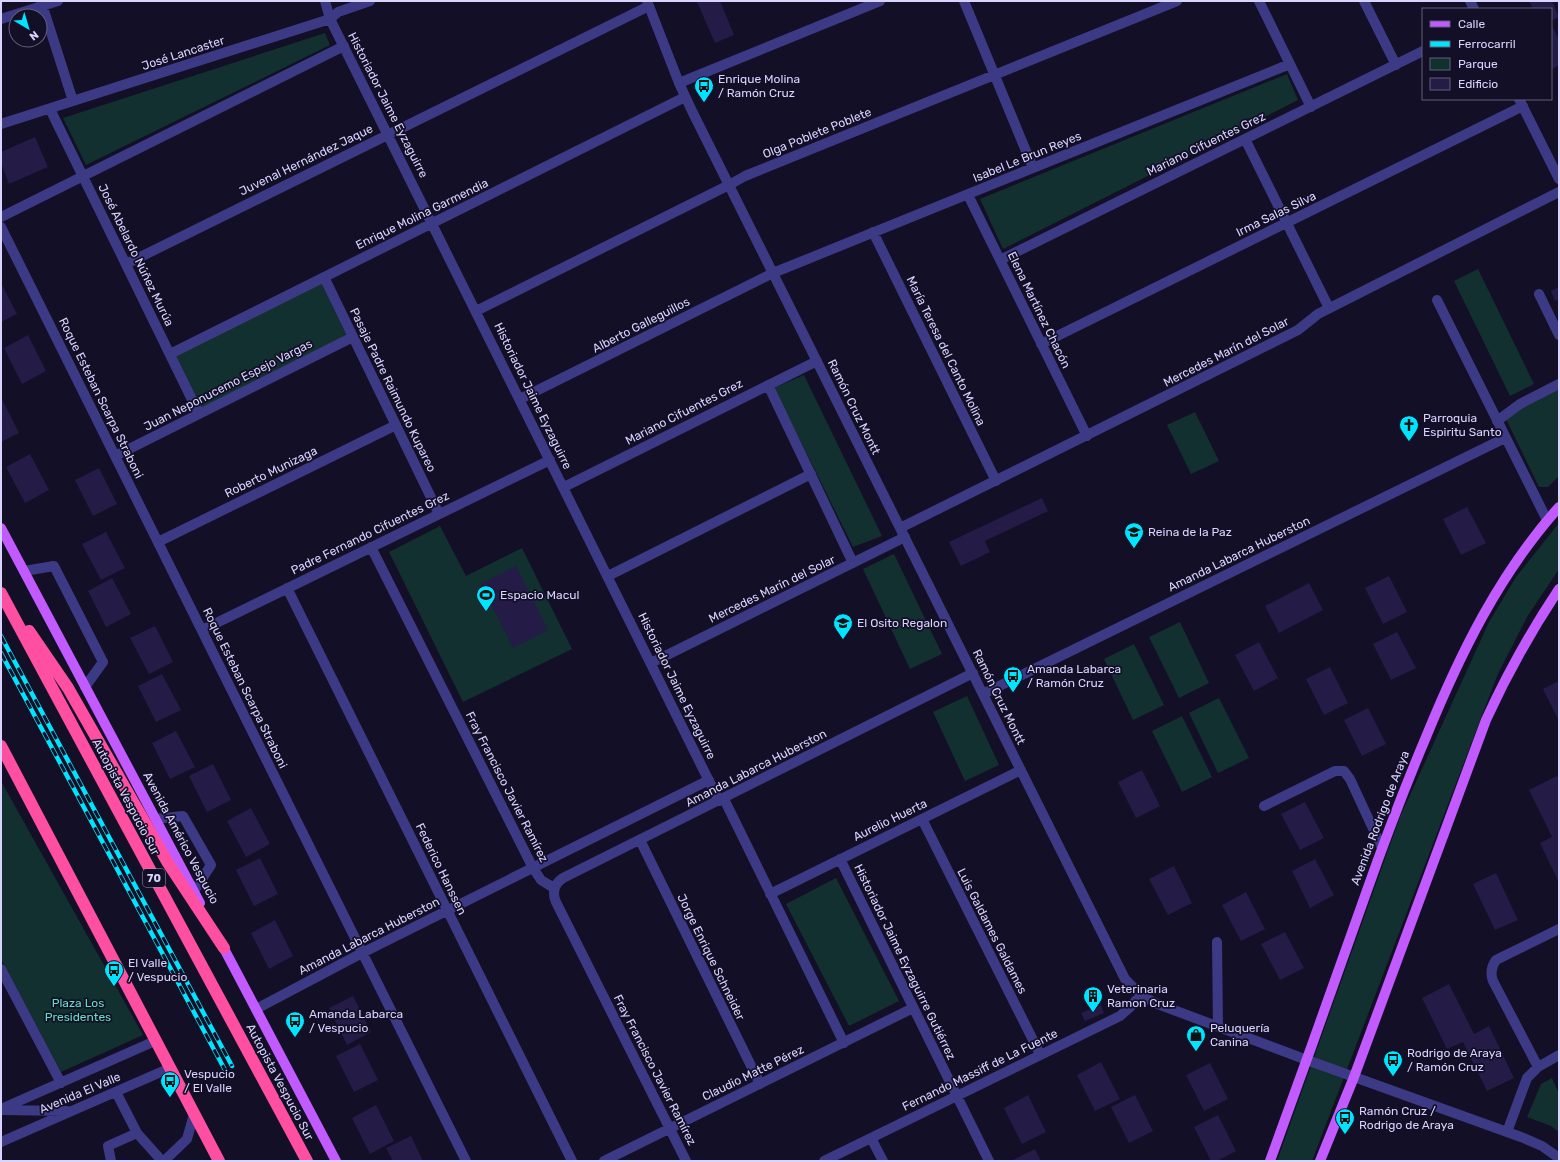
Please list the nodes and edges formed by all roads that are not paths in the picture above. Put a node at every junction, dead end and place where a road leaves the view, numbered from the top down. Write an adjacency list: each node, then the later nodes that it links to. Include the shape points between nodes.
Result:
1 (58, 1): 9 (street)
2 (324, 1): 12 (street, Historiador Jaime Eyzaguirre)
3 (370, 1): 12 (street, José Lancaster, via 338,12)
4 (880, 1): 18 (street)
5 (964, 1): 17 (street)
6 (1176, 1): 17 (street, Olga Poblete Poblete)
7 (1259, 1): 15 (street)
8 (1364, 1): 16 (street)
9 (41, 3): 11 (street); 20 (street)
10 (648, 4): 18 (street, Ramón Cruz Montt); 25 (street, Juvenal Hernández Jaque)
11 (1, 19)
12 (330, 19): 13 (street, Historiador Jaime Eyzaguirre); 20 (street, José Lancaster)
13 (344, 46): 25 (street, Historiador Jaime Eyzaguirre); 28 (street)
14 (1422, 52): 16 (street, Mariano Cifuentes Grez)
15 (1290, 64): 22 (street); 27 (street, Isabel Le Brun Reyes)
16 (1396, 65): 22 (street, Mariano Cifuentes Grez)
17 (994, 75): 27 (street); 30 (street, Olga Poblete Poblete, via 745,176)
18 (679, 83): 19 (street, Ramón Cruz Montt)
19 (685, 97): 30 (street, Ramón Cruz Montt); 34 (street, Enrique Molina Garmendia)
20 (73, 101): 23 (street, José Lancaster)
21 (1521, 103): 29 (street); 35 (street, Irma Salas Silva)
22 (1311, 107): 26 (street, Mariano Cifuentes Grez)
23 (50, 109): 24 (street, José Lancaster); 28 (street, José Abelardo Núñez Murúa)
24 (1, 124)
25 (388, 134): 34 (street, Historiador Jaime Eyzaguirre); 39 (street, Juvenal Hernández Jaque)
26 (1245, 139): 35 (street); 38 (street, Mariano Cifuentes Grez)
27 (1033, 168): 32 (street, Isabel Le Brun Reyes)
28 (82, 175): 33 (street); 39 (street, José Abelardo Núñez Murúa)
29 (1559, 179)
30 (729, 185): 40 (street, Ramón Cruz Montt); 45 (street, Olga Poblete Poblete)
31 (1559, 192): 44 (street, Mercedes Marín del Solar)
32 (968, 195): 37 (street, Isabel Le Brun Reyes); 38 (street, Elena Martínez Chacón)
33 (1, 217)
34 (433, 223): 41 (street, Enrique Molina Garmendia); 45 (street, Historiador Jaime Eyzaguirre)
35 (1287, 223): 44 (street); 48 (street, Irma Salas Silva)
36 (1, 227): 59 (street, Roque Esteban Scarpa Straboni)
37 (873, 232): 40 (street, Isabel Le Brun Reyes); 62 (street, María Teresa del Canto Molina)
38 (1000, 260): 48 (street, Elena Martínez Chacón)
39 (126, 264): 49 (street, José Abelardo Núñez Murúa)
40 (773, 273): 50 (street, Ramón Cruz Montt); 53 (street, Alberto Galleguillos)
41 (324, 278): 47 (street, Pasaje Padre Raimundo Kupareo); 49 (street, Enrique Molina Garmendia)
42 (1539, 294): 46 (street)
43 (1437, 300): 55 (street)
44 (1329, 308): 57 (street, Mercedes Marín del Solar, via 1298,330)
45 (476, 311): 53 (street, Historiador Jaime Eyzaguirre)
46 (1559, 335)
47 (353, 337): 54 (street, Juan Neponucemo Espejo Vargas); 56 (street, Pasaje Padre Raimundo Kupareo)
48 (1041, 344): 57 (street, Elena Martínez Chacón)
49 (170, 354): 54 (street, José Abelardo Núñez Murúa)
50 (817, 361): 52 (street, Mariano Cifuentes Grez); 68 (street, Ramón Cruz Montt)
51 (1559, 384): 55 (street, via 1520,404)
52 (768, 385): 61 (street); 63 (street, Mariano Cifuentes Grez)
53 (520, 399): 60 (street, Historiador Jaime Eyzaguirre)
54 (199, 414): 59 (street, Juan Neponucemo Espejo Vargas)
55 (1498, 421): 58 (street)
56 (396, 425): 65 (street, Pasaje Padre Raimundo Kupareo); 69 (street, Roberto Munizaga)
57 (1087, 436): 62 (street, Mercedes Marín del Solar)
58 (1506, 438): 66 (street); 81 (street, Amanda Labarca Huberston)
59 (115, 456): 69 (street, Roque Esteban Scarpa Straboni)
60 (550, 460): 63 (street, Historiador Jaime Eyzaguirre); 65 (street, Padre Fernando Cifuentes Grez)
61 (811, 474): 71 (street); 73 (street)
62 (996, 481): 68 (street, Mercedes Marín del Solar)
63 (564, 487): 73 (street, Historiador Jaime Eyzaguirre)
64 (1559, 507): 66 (main road, Avenida Rodrigo de Araya)
65 (440, 514): 70 (street, Padre Fernando Cifuentes Grez)
66 (1547, 520): 90 (main road, Avenida Rodrigo de Araya, via 1502,583 1459,660)
67 (1, 528): 72 (main road, Avenida Américo Vespucio)
68 (903, 533): 71 (street, Mercedes Marín del Solar); 79 (street, Ramón Cruz Montt)
69 (158, 542): 77 (street, Roque Esteban Scarpa Straboni)
70 (371, 547): 74 (street, Padre Fernando Cifuentes Grez); 92 (street, Fray Francisco Javier Ramírez)
71 (853, 563): 78 (street, Mercedes Marín del Solar)
72 (24, 571): 80 (main road, Avenida Américo Vespucio); 80 (street, via 54,566 103,662)
73 (608, 576): 78 (street, Historiador Jaime Eyzaguirre)
74 (287, 588): 77 (street, Padre Fernando Cifuentes Grez); 96 (street, Federico Hanssen)
75 (1559, 589): 113 (main road, via 1515,660 1486,720)
76 (1, 594): 99 (highway, via 68,688 176,876); 130 (highway, Autopista Vespucio Sur / 70)
77 (202, 630): 100 (street, Roque Esteban Scarpa Straboni)
78 (651, 664): 84 (street, Historiador Jaime Eyzaguirre)
79 (973, 673): 81 (street, Ramón Cruz Montt); 85 (street, Amanda Labarca Huberston)
80 (85, 687): 87 (main road, Avenida Américo Vespucio)
81 (982, 694): 83 (street, Ramón Cruz Montt)
82 (1, 746): 106 (highway)
83 (1021, 770): 88 (street, Aurelio Huerta); 102 (street, Ramón Cruz Montt, via 1120,969)
84 (709, 780): 85 (street, Historiador Jaime Eyzaguirre); 92 (street, Amanda Labarca Huberston)
85 (722, 800): 89 (street, Amanda Labarca Huberston); 95 (street, Historiador Jaime Eyzaguirre)
86 (1264, 806): 90 (street, via 1335,771 1344,771)
87 (155, 819): 94 (main road, Avenida Américo Vespucio); 94 (street, via 183,816 211,866)
88 (922, 819): 91 (street, Aurelio Huerta); 108 (street, Luis Galdames Galdames)
89 (640, 840): 93 (street, Amanda Labarca Huberston, via 563,878); 115 (street, Jorge Enrique Schneider)
90 (1382, 848): 110 (main road, Avenida Rodrigo de Araya)
91 (840, 859): 95 (street, Aurelio Huerta); 103 (street, Historiador Jaime Eyzaguirre Gutiérrez)
92 (533, 868): 93 (street, Fray Francisco Javier Ramírez, via 541,880); 96 (street, Amanda Labarca Huberston)
93 (554, 888): 121 (street, Fray Francisco Javier Ramírez, via 556,902)
94 (194, 891): 99 (main road, Avenida Américo Vespucio)
95 (770, 894): 107 (street, Historiador Jaime Eyzaguirre)
96 (447, 910): 100 (street, Amanda Labarca Huberston); 133 (street, Federico Hanssen)
97 (1559, 928): 111 (street, via 1496,960 1491,972 1493,981)
98 (1217, 942): 105 (street)
99 (224, 948): 104 (main road, Avenida Américo Vespucio)
100 (362, 953): 104 (street, Amanda Labarca Huberston); 132 (street, Roque Esteban Scarpa Straboni)
101 (1, 970): 114 (street)
102 (1141, 995): 105 (street, Ramón Cruz Montt, via 1155,1003); 108 (street, Fernando Massiff de La Fuente, via 1120,1016)
103 (913, 1008): 107 (street, Claudio Matte Pérez); 117 (street, Historiador Jaime Eyzaguirre Gutiérrez)
104 (256, 1009): 131 (main road, Avenida Américo Vespucio)
105 (1218, 1026): 110 (street, Ramón Cruz Montt)
106 (155, 1041): 112 (highway); 114 (street, Avenida El Valle)
107 (844, 1042): 115 (street, Claudio Matte Pérez)
108 (1040, 1054): 117 (street, Fernando Massiff de La Fuente)
109 (1559, 1055): 111 (street)
110 (1306, 1060): 113 (street, Ramón Cruz Montt); 139 (main road, Avenida Rodrigo de Araya)
111 (1538, 1067): 122 (street, via 1523,1085)
112 (170, 1068): 116 (street, Avenida El Valle); 120 (highway)
113 (1354, 1077): 122 (street, Ramón Cruz Montt); 140 (main road)
114 (60, 1082): 118 (street, Avenida El Valle)
115 (760, 1084): 121 (street, Claudio Matte Pérez)
116 (116, 1092): 119 (street, Avenida El Valle); 123 (street)
117 (956, 1096): 124 (street, Fernando Massiff de La Fuente); 138 (street, Historiador Jaime Eyzaguirre Gutiérrez)
118 (1, 1109): 119 (street)
119 (72, 1111): 125 (street, Avenida El Valle)
120 (194, 1114): 128 (street, via 187,1139); 129 (highway)
121 (669, 1128): 134 (street, Claudio Matte Pérez); 135 (street, Fray Francisco Javier Ramírez)
122 (1507, 1132): 126 (street, Ramón Cruz Montt, via 1542,1146)
123 (137, 1133): 127 (street, via 108,1146); 128 (street)
124 (871, 1138): 136 (street, Fernando Massiff de La Fuente); 137 (street)
125 (1, 1142)
126 (1559, 1158)
127 (111, 1161)
128 (163, 1161)
129 (219, 1161)
130 (307, 1161)
131 (336, 1161)
132 (466, 1161)
133 (572, 1161)
134 (604, 1161)
135 (686, 1161)
136 (824, 1161)
137 (883, 1161)
138 (989, 1161)
139 (1270, 1161)
140 (1320, 1161)

